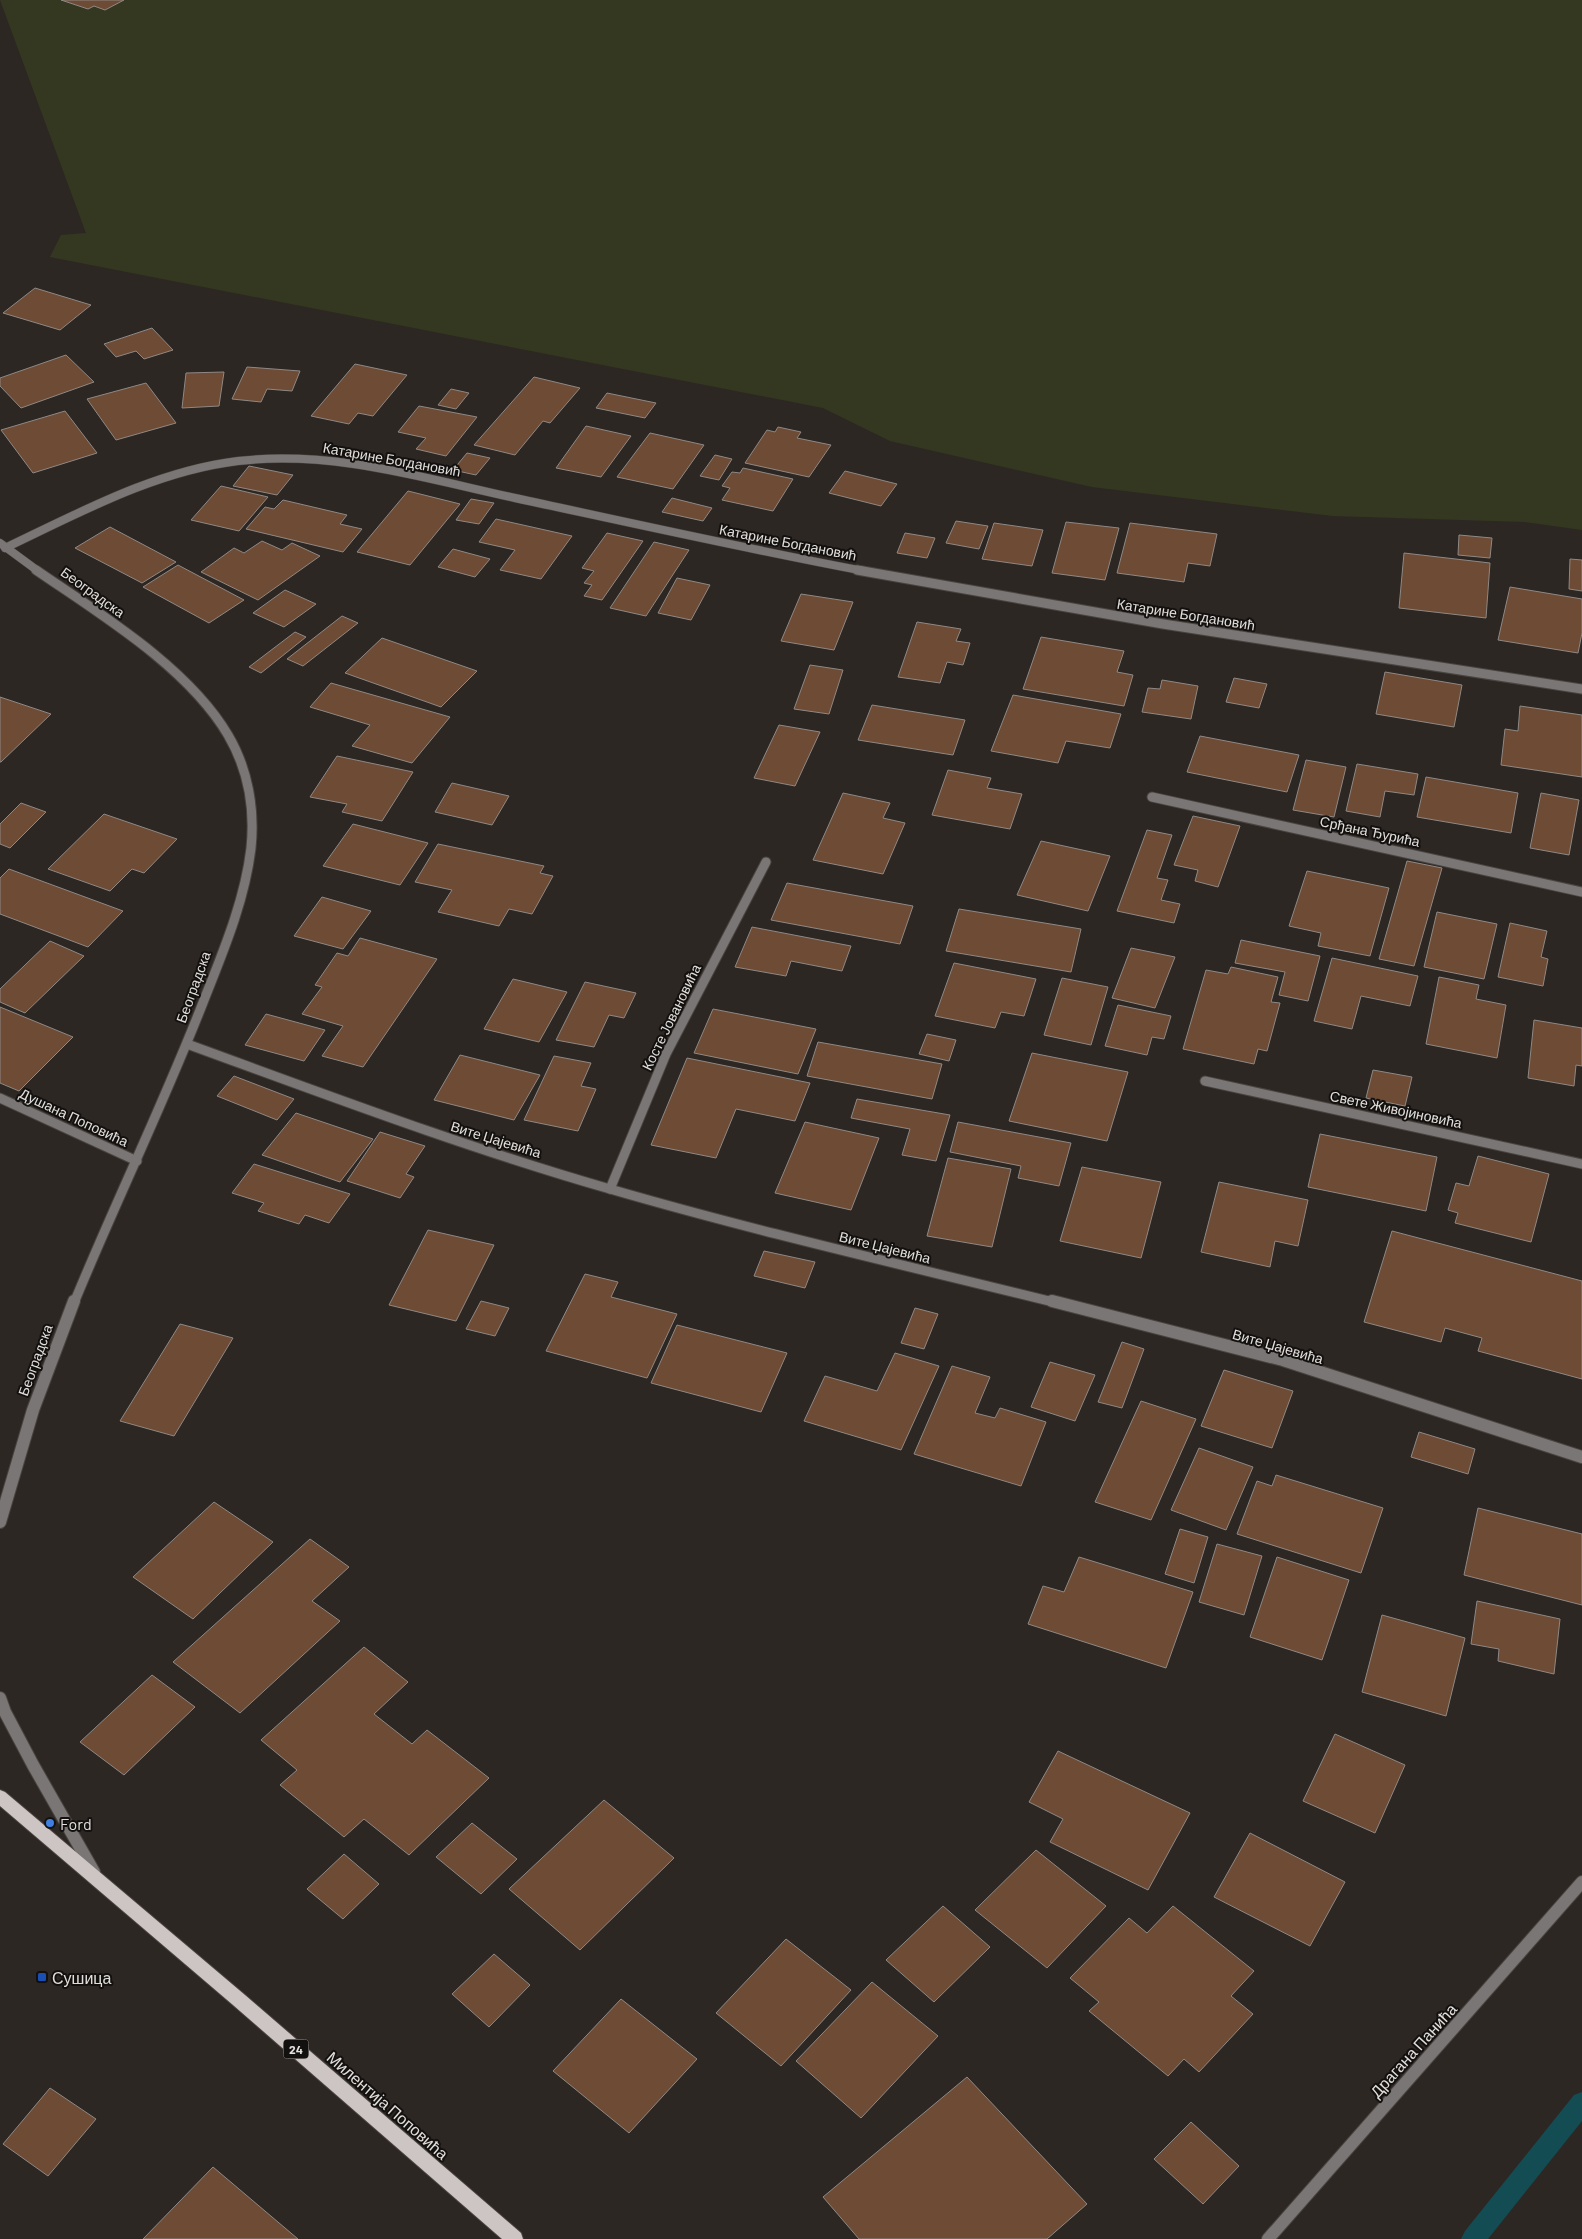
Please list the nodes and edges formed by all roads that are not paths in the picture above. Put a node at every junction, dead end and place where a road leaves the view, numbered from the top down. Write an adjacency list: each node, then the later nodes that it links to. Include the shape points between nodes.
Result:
1 (3, 545): 2 (street, Катарине Богдановић, via 180,472 248,460 332,460 442,481 678,535 1021,600); 6 (street, Београдска, via 176,675 220,722 239,754 249,786 251,848 233,922)
2 (1582, 689)
3 (1152, 798): 5 (street, Срђана Ђурића)
4 (766, 862): 11 (street, Косте Јовановића, via 666,1054)
5 (1582, 892)
6 (188, 1044): 9 (street, Београдска); 11 (street, Вите Џајевића, via 416,1128)
7 (1205, 1081): 10 (street, Свете Живојиновића)
8 (0, 1098): 9 (street, Душана Поповића)
9 (137, 1161): 13 (street, Београдска, via 63,1327 10,1478)
10 (1582, 1164)
11 (610, 1189): 12 (street, Вите Џајевића, via 1283,1360)
12 (1582, 1458)
13 (0, 1522)
14 (0, 1698): 16 (street, via 33,1765)
15 (0, 1796): 16 (main road, 24)
16 (99, 1882): 18 (main road, Милентија Поповића / 24)
17 (1582, 1882): 19 (street, Драгана Панића)
18 (515, 2239)
19 (1268, 2239)

